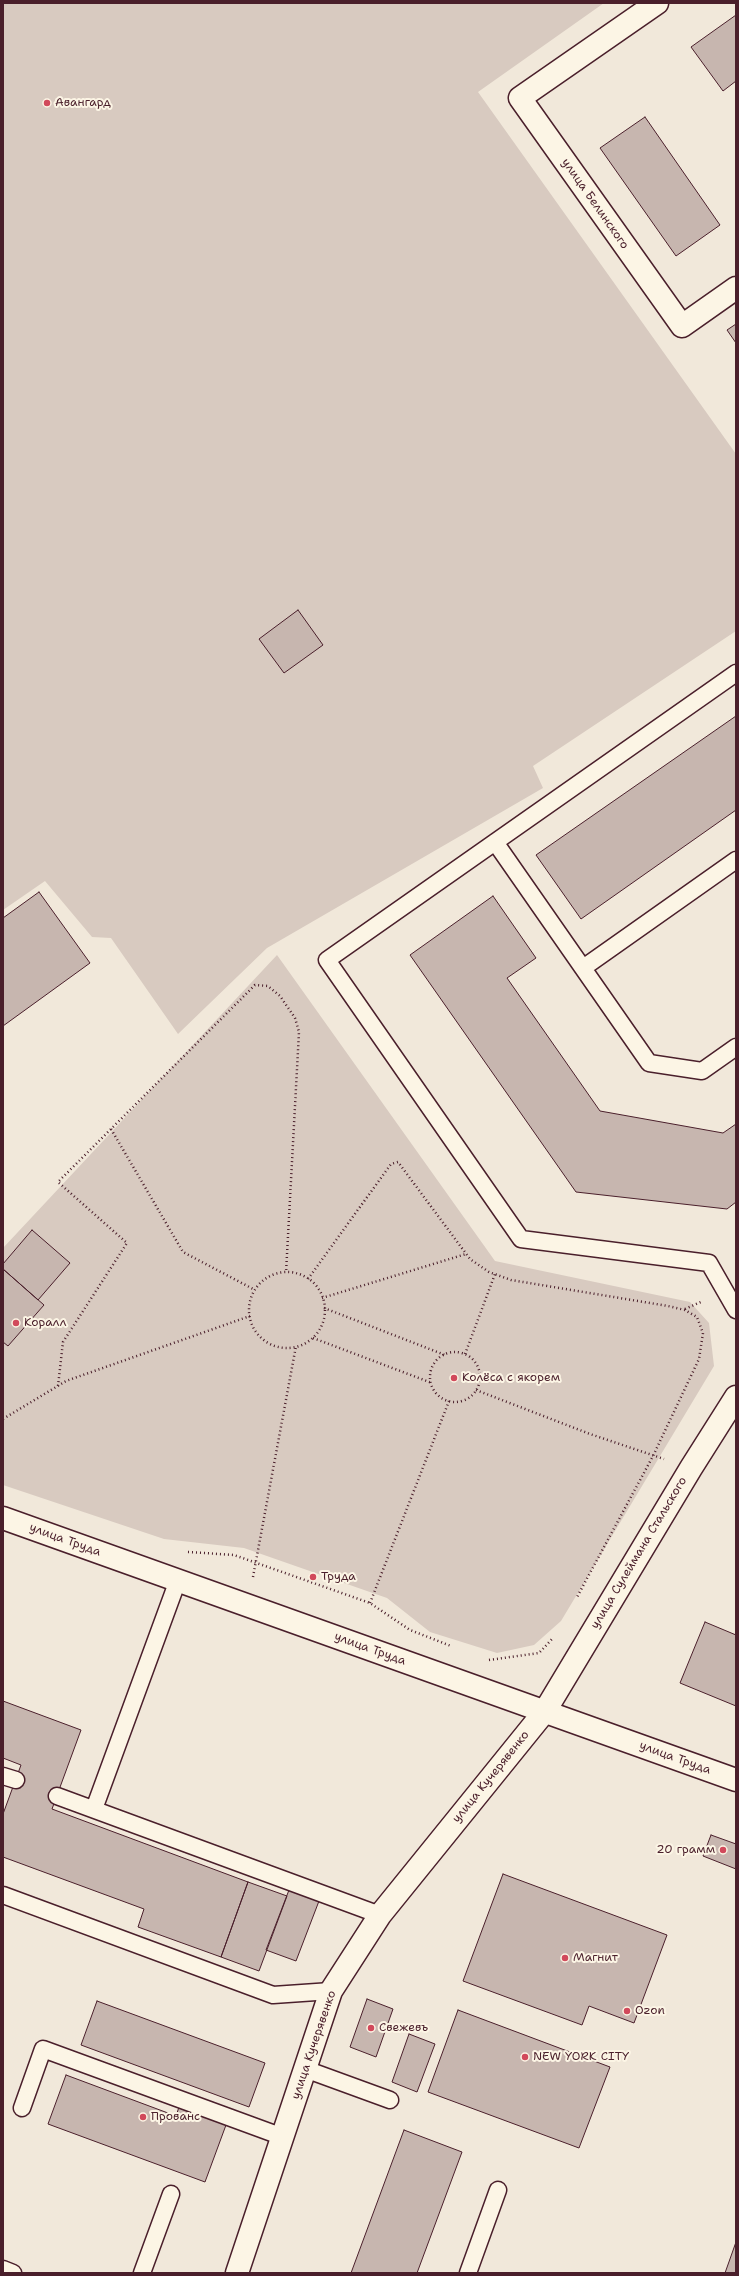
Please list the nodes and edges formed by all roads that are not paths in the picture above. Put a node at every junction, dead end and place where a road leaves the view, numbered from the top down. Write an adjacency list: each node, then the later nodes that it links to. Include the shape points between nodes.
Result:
1 (657, 3): 2 (street, улица Белинского, via 520,98 682,326)
2 (736, 288)
3 (736, 673): 4 (lane)
4 (495, 842): 6 (lane); 8 (lane, via 327,960 521,1239 709,1263)
5 (736, 860): 6 (lane)
6 (583, 968): 7 (lane, via 649,1063 702,1071)
7 (736, 1047)
8 (736, 1310)
9 (736, 1397): 12 (street, улица Сулеймана Стальского, via 690,1468)
10 (3, 1518): 11 (street, улица Труда)
11 (178, 1580): 12 (street, улица Труда); 15 (lane)
12 (545, 1711): 13 (street, улица Труда); 17 (street, улица Кучерявенко)
13 (736, 1780)
14 (57, 1796): 15 (lane)
15 (94, 1810): 17 (lane)
16 (3, 1895): 18 (lane, via 273,1995)
17 (380, 1915): 18 (street, улица Кучерявенко)
18 (331, 1991): 19 (street, улица Кучерявенко)
19 (305, 2069): 20 (lane); 22 (street, улица Кучерявенко)
20 (390, 2100)
21 (22, 2108): 22 (lane, via 44,2049)
22 (283, 2137): 28 (street, улица Кучерявенко)
23 (498, 2190): 29 (lane)
24 (171, 2194): 27 (lane)
25 (3, 2269): 26 (lane)
26 (13, 2273)
27 (142, 2273)
28 (237, 2273)
29 (468, 2273)

